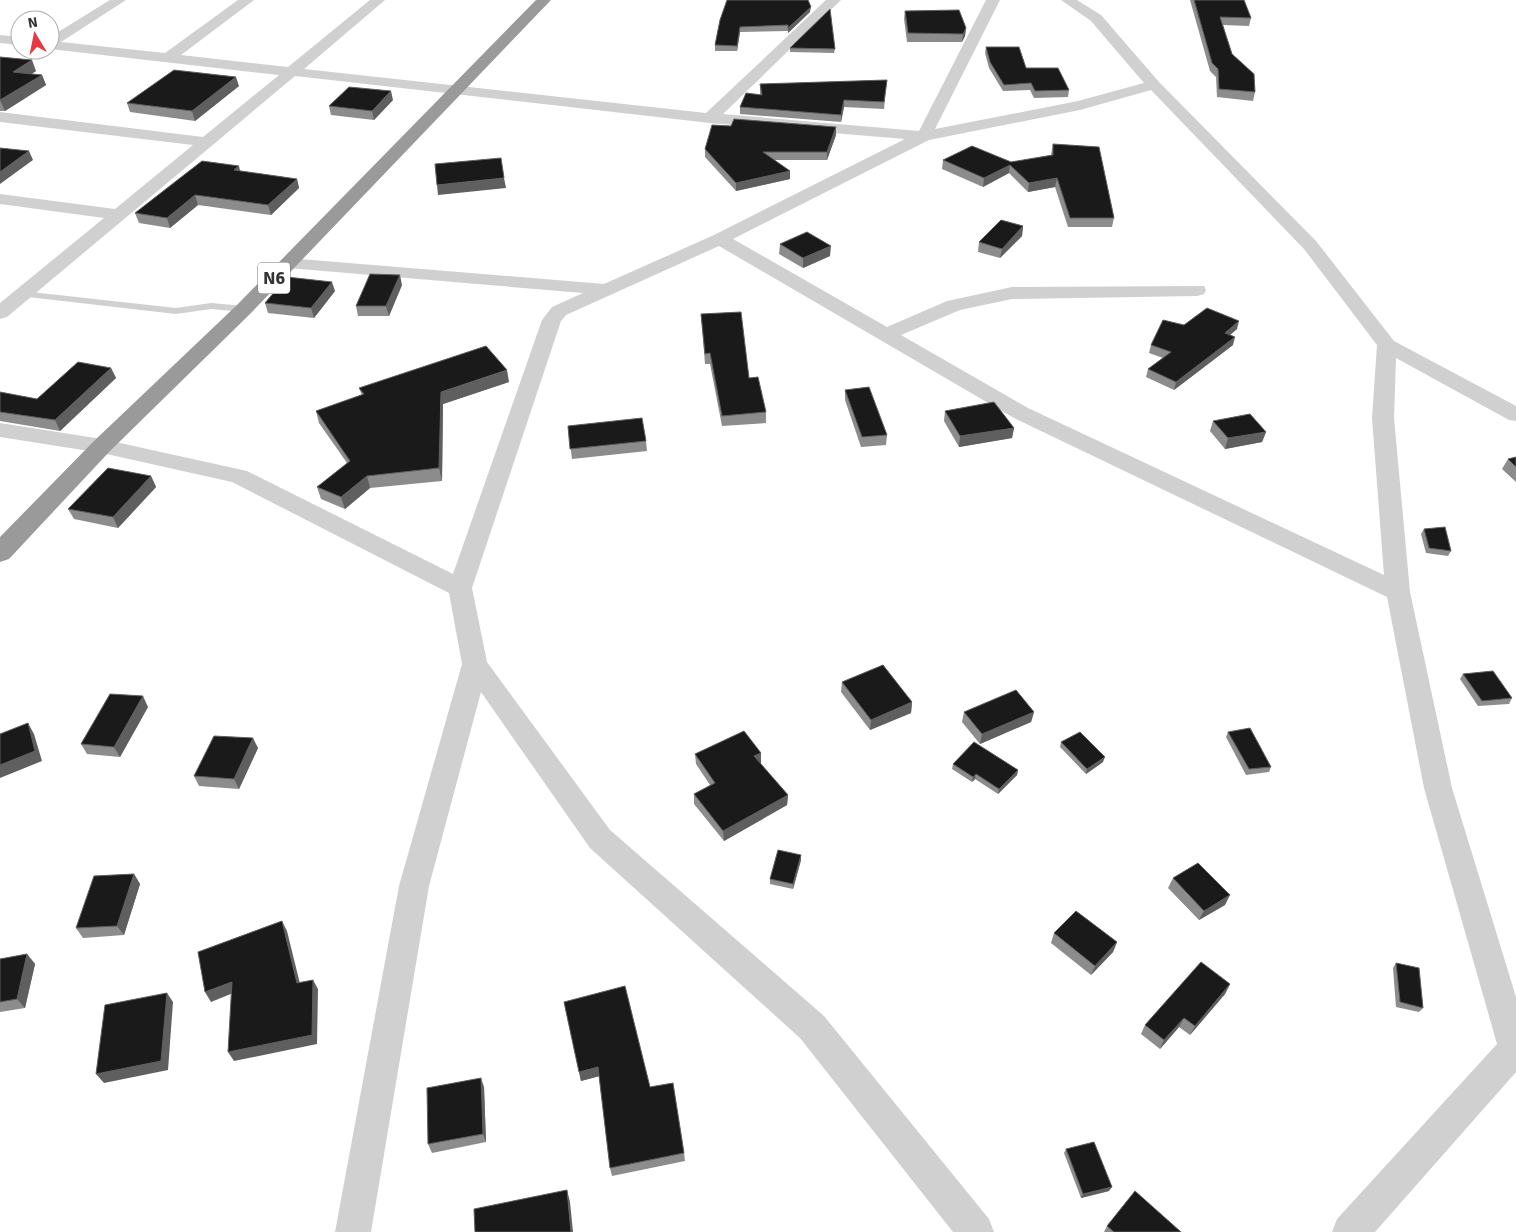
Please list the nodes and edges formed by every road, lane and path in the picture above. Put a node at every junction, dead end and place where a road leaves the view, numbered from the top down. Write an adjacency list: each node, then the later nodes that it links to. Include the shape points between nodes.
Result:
1 (119, 0): 8 (street)
2 (247, 0): 10 (street)
3 (378, 0): 11 (street)
4 (544, 0): 13 (highway, N6)
5 (834, 0): 14 (street)
6 (992, 0): 16 (street)
7 (1068, 0): 12 (street, via 1096,18)
8 (60, 38)
9 (60, 45): 10 (street)
10 (169, 57): 11 (street)
11 (291, 71): 13 (street); 17 (street)
12 (1154, 85): 16 (street, via 1080,105); 29 (street, via 1310,246)
13 (454, 90): 14 (street); 21 (highway, N6)
14 (710, 118): 16 (street)
15 (2, 119): 17 (street)
16 (924, 136): 20 (street)
17 (206, 142): 19 (street)
18 (0, 199): 19 (street)
19 (118, 215): 25 (street)
20 (720, 239): 22 (street); 28 (street)
21 (288, 263): 22 (street); 26 (highway, N6)
22 (609, 290): 34 (street, via 559,311 552,320)
23 (1197, 290): 28 (street, via 1012,293 954,305)
24 (0, 292): 25 (street)
25 (22, 294): 26 (lane, via 176,311 210,306); 27 (street)
26 (244, 309): 32 (highway, N6)
27 (0, 312)
28 (886, 335): 35 (street, via 1021,413)
29 (1387, 345): 30 (street); 35 (street, via 1383,418)
30 (1516, 415)
31 (0, 430): 32 (street)
32 (102, 446): 33 (highway, N6); 34 (street, via 239,476)
33 (0, 553)
34 (460, 588): 36 (street)
35 (1398, 592): 37 (street, via 1438,788)
36 (475, 664): 38 (street, via 414,886); 39 (street, via 600,839 812,1027)
37 (1515, 1051): 40 (street)
38 (353, 1232)
39 (976, 1232)
40 (1350, 1232)

